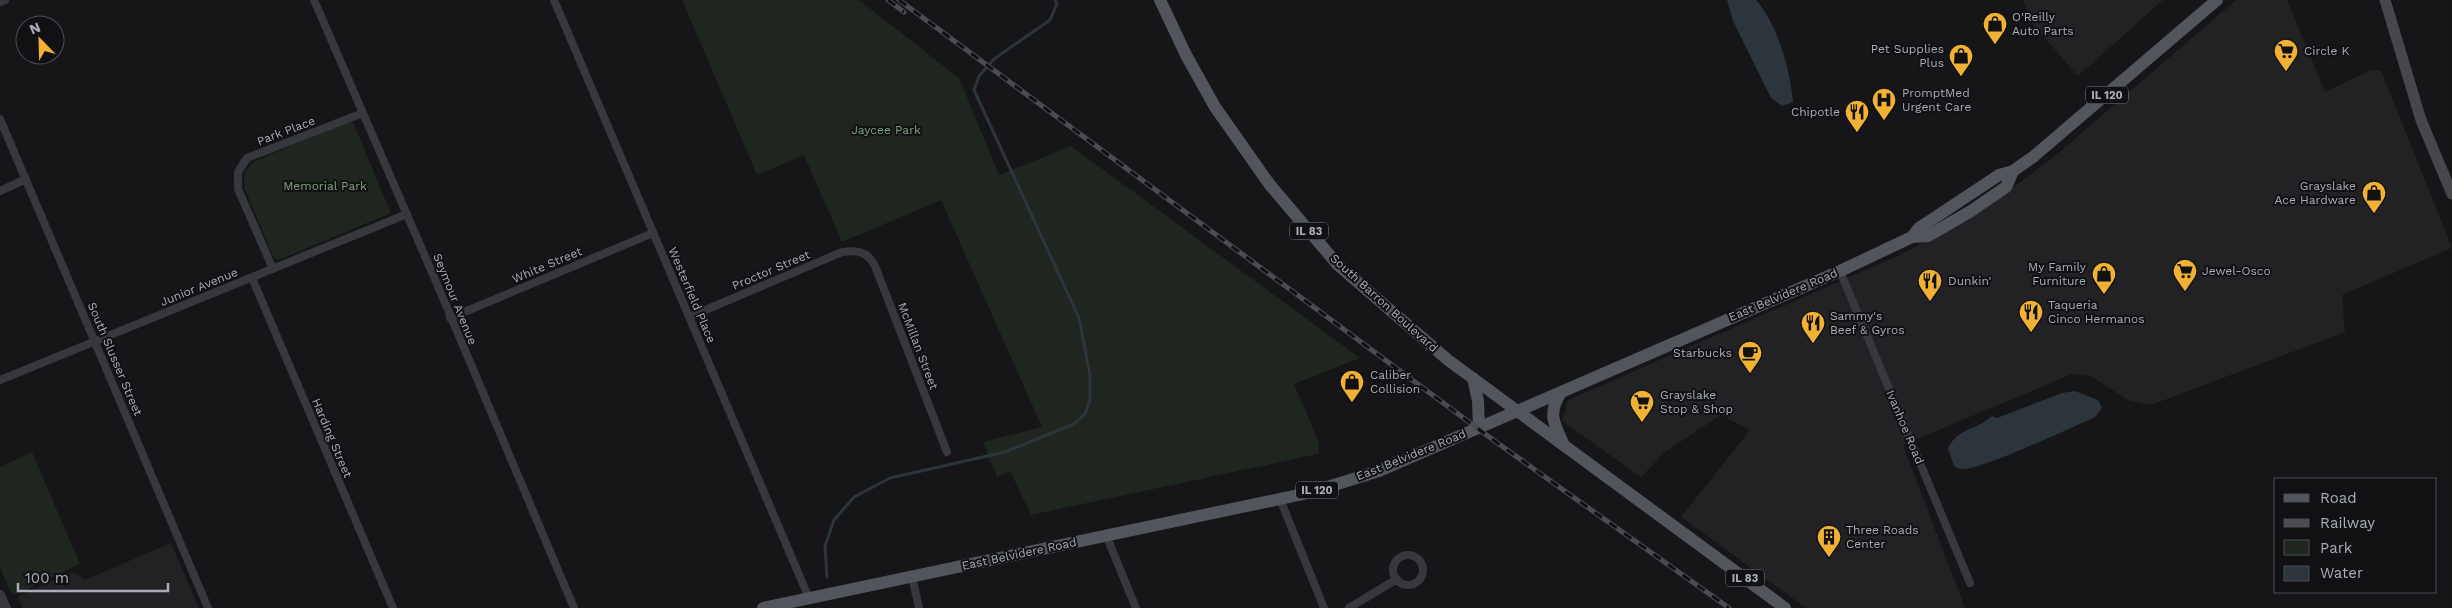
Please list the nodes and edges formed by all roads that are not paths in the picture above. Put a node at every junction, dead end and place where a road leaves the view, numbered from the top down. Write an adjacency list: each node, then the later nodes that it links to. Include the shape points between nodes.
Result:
1 (6, 0): 7 (street)
2 (314, 0): 8 (street, Seymour Avenue)
3 (554, 0): 14 (street, Westerfield Place)
4 (1160, 0): 22 (main road, South Barron Boulevard / IL 83, via 1215,107 1270,185 1338,265)
5 (2217, 0): 17 (main road, East Belvidere Road / IL 120, via 2059,136 2013,171 2000,175 1919,228 1912,237)
6 (2385, 0): 12 (main road, via 2421,120)
7 (0, 2)
8 (363, 113): 13 (street, Seymour Avenue); 16 (street, Park Place, via 247,158 238,172 238,189)
9 (0, 119): 10 (street, South Slusser Street)
10 (26, 179): 11 (street); 21 (street, South Slusser Street)
11 (0, 190)
12 (2452, 194)
13 (407, 214): 16 (street, Junior Avenue); 20 (street, Seymour Avenue)
14 (653, 232): 19 (street, Westerfield Place); 20 (street, White Street)
15 (863, 252): 19 (street, Proctor Street, via 842,252); 28 (street, McMillan Street, via 875,266)
16 (272, 269): 18 (street, Junior Avenue)
17 (1840, 271): 24 (main road, East Belvidere Road / IL 120); 33 (street, Ivanhoe Road)
18 (252, 278): 21 (street, Junior Avenue); 38 (street, Harding Street)
19 (689, 317): 35 (street, Westerfield Place)
20 (450, 318): 39 (street, Seymour Avenue)
21 (95, 342): 23 (street, Junior Avenue); 37 (street, South Slusser Street)
22 (1473, 378): 25 (main road, South Barron Boulevard / IL 83); 26 (main road, via 1478,401)
23 (0, 380)
24 (1561, 392): 25 (main road, East Belvidere Road / IL 120); 27 (main road, via 1552,412)
25 (1517, 411): 26 (main road, East Belvidere Road / IL 120); 27 (main road, IL 83)
26 (1478, 428): 29 (main road, East Belvidere Road / IL 120, via 1380,471)
27 (1564, 445): 45 (main road, IL 83)
28 (947, 452)
29 (1280, 499): 30 (main road, East Belvidere Road / IL 120); 43 (street)
30 (1106, 535): 31 (main road, East Belvidere Road / IL 120); 42 (street)
31 (912, 577): 35 (main road, East Belvidere Road / IL 120); 41 (street)
32 (1397, 579): 44 (street)
33 (1970, 583)
34 (0, 595): 36 (street)
35 (809, 598): 40 (main road, East Belvidere Road / IL 120)
36 (6, 608)
37 (208, 608)
38 (393, 608)
39 (574, 608)
40 (763, 608)
41 (919, 608)
42 (1136, 608)
43 (1324, 608)
44 (1349, 608)
45 (1785, 608)

